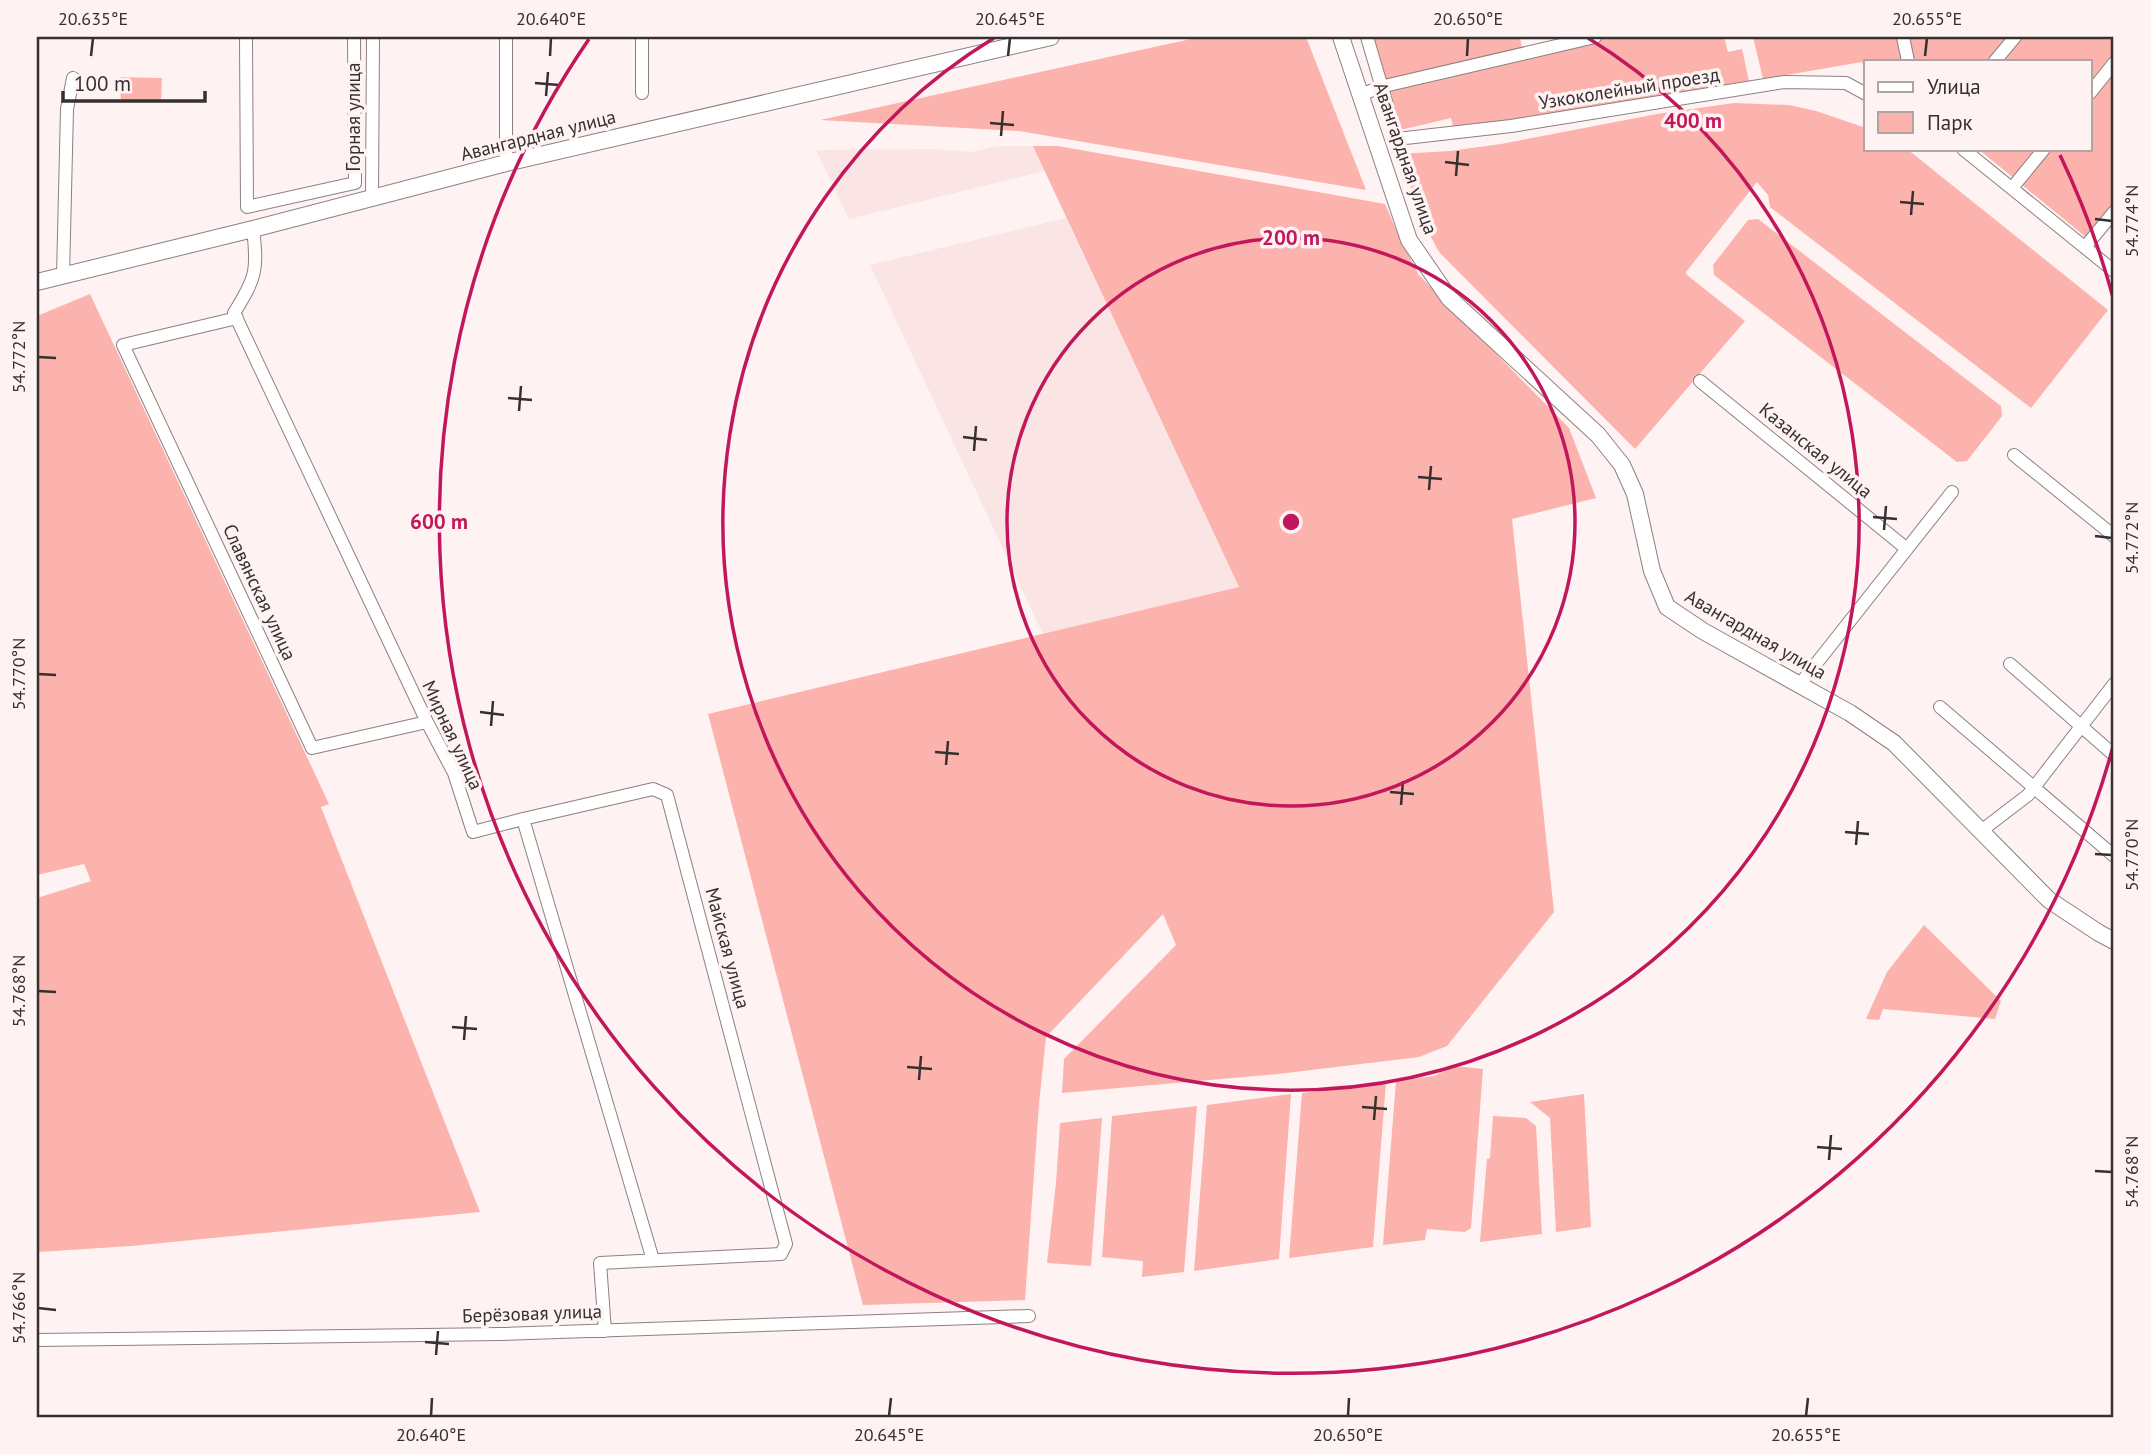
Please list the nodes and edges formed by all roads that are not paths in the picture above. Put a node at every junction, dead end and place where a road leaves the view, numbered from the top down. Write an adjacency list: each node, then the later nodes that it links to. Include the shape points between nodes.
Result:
1 (246, 37): 2 (street, via 247,207 355,183)
2 (354, 37)
3 (373, 37): 25 (street, Горная улица)
4 (506, 37): 23 (street)
5 (642, 37): 18 (street)
6 (1051, 37): 23 (main road, Авангардная улица)
7 (1341, 37): 20 (main road, Авангардная улица)
8 (1367, 37): 16 (street)
9 (1595, 37): 16 (street)
10 (1903, 37): 12 (street)
11 (2015, 37): 13 (street)
12 (1908, 60)
13 (1996, 60)
14 (2114, 63): 17 (street)
15 (73, 78): 30 (street, via 67,109)
16 (1380, 87): 19 (street, Узкоколейный проезд, via 1397,139 1511,127 1784,82 1846,83); 20 (street)
17 (2092, 90)
18 (642, 93)
19 (1864, 93)
20 (1361, 95): 39 (main road, Авангардная улица, via 1409,240 1449,298 1598,435 1622,465 1635,494 1652,572 1667,607)
21 (1965, 150): 24 (street)
22 (2043, 150): 24 (street)
23 (506, 163): 25 (main road, Авангардная улица)
24 (2012, 188): 28 (street)
25 (372, 198): 27 (main road, Авангардная улица)
26 (2114, 212): 28 (street)
27 (253, 229): 30 (main road, Авангардная улица); 32 (street, via 257,258 251,285 234,313)
28 (2085, 247): 29 (street)
29 (2114, 271)
30 (63, 276): 31 (main road, Авангардная улица)
31 (37, 282)
32 (237, 318): 42 (street, Мирная улица); 42 (street, Славянская улица, via 123,345 312,748)
33 (1700, 381): 37 (street, Казанская улица)
34 (2014, 454): 36 (street)
35 (1952, 492): 37 (street)
36 (2114, 536)
37 (1907, 549): 39 (street)
38 (2010, 664): 43 (street)
39 (1800, 684): 47 (main road, Авангардная улица, via 1894,743)
40 (2114, 684): 43 (street)
41 (1940, 707): 45 (street)
42 (427, 722): 46 (street, Мирная улица, via 454,773 473,832)
43 (2081, 726): 44 (street); 45 (street)
44 (2114, 755)
45 (2034, 787): 47 (street); 48 (street)
46 (523, 819): 50 (street); 50 (street, Майская улица, via 653,789 667,795 786,1244 781,1254)
47 (1981, 831): 49 (main road, Авангардная улица, via 2049,900)
48 (2114, 856)
49 (2114, 941)
50 (653, 1260): 52 (street, via 600,1263)
51 (1028, 1316): 52 (street, Берёзовая улица)
52 (605, 1331): 53 (street, Берёзовая улица)
53 (37, 1340)

